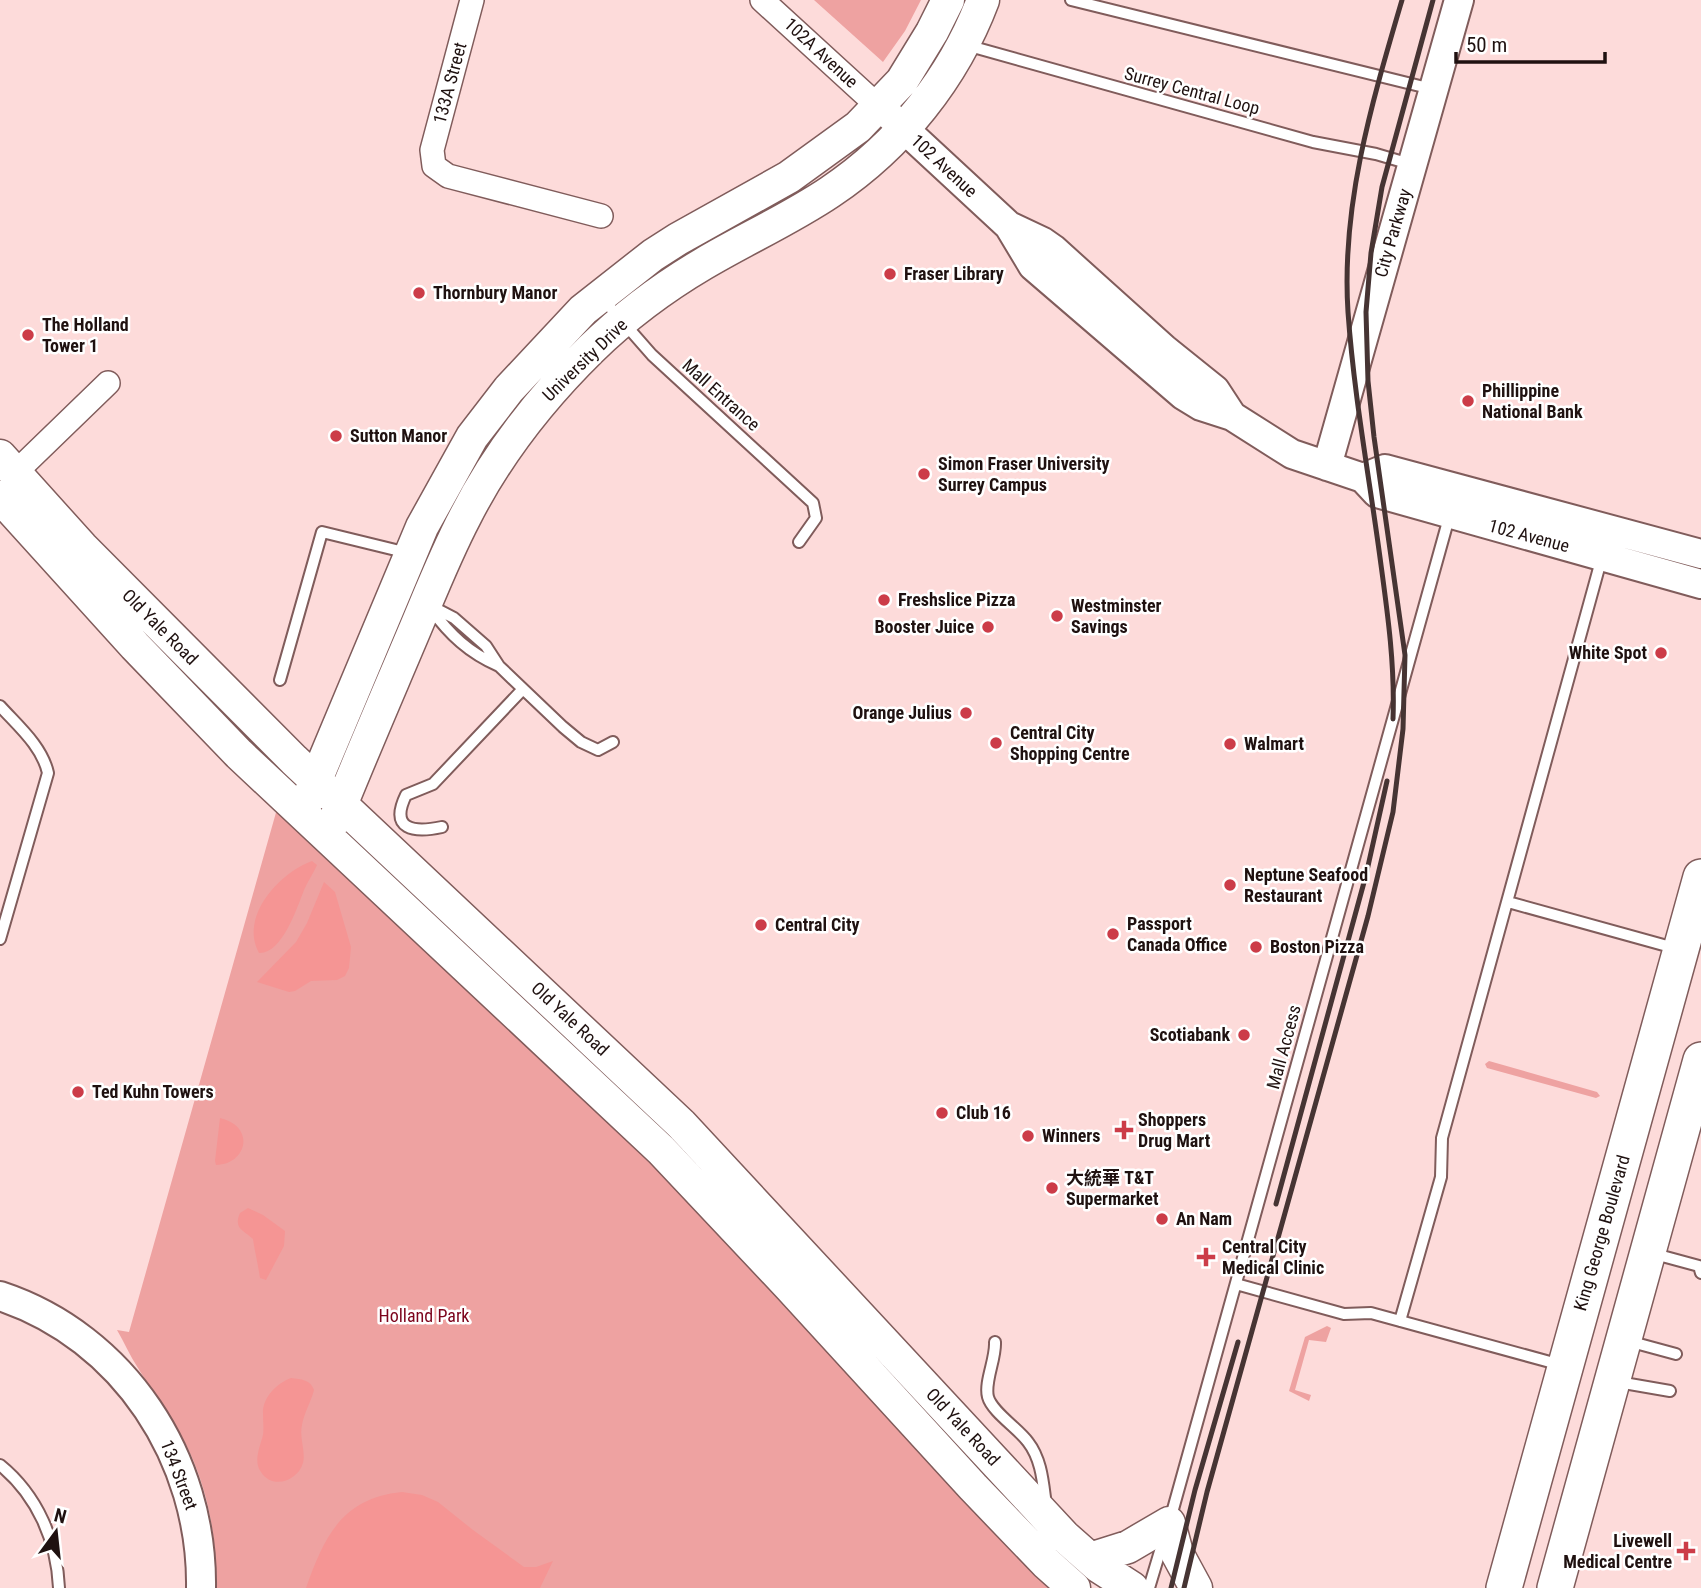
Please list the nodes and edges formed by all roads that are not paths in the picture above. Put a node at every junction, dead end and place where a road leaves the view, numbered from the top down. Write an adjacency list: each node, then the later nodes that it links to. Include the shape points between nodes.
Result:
1 (472, 0): 12 (street, 133A Street, via 432,150 434,166 448,176)
2 (762, 0): 9 (street, 102A Avenue)
3 (948, 0): 9 (main road, University Drive, via 917,58)
4 (983, 0): 7 (main road, University Drive)
5 (1071, 0): 8 (lane)
6 (1460, 0): 8 (street, City Parkway)
7 (964, 45): 10 (main road, University Drive, via 946,76); 11 (lane, Surrey Central Loop)
8 (1434, 90): 11 (street, City Parkway)
9 (879, 107): 10 (street, 102 Avenue); 13 (main road, University Drive, via 811,163 678,239)
10 (903, 128): 14 (main road, University Drive, via 832,191 693,270); 16 (street, 102 Avenue, via 1009,226 1043,242 1215,390 1233,416 1284,450)
11 (1412, 165): 16 (street, City Parkway)
12 (601, 216)
13 (601, 296): 14 (lane, Mall Entrance); 19 (main road, University Drive, via 564,328 509,389 472,437)
14 (623, 321): 21 (lane, Mall Entrance, via 652,355 813,503 816,517); 26 (main road, University Drive, via 558,383 500,457 465,517)
15 (108, 383): 17 (street)
16 (1327, 466): 18 (street, 102 Avenue)
17 (4, 474): 31 (main road, Old Yale Road); 33 (main road, Old Yale Road, via 135,646)
18 (1363, 478): 20 (street, 102 Avenue, via 1377,493); 23 (street, 102 Avenue, via 1385,469)
19 (440, 491): 22 (main road, University Drive); 26 (main road, via 436,534 428,558)
20 (1450, 514): 24 (street, 102 Avenue); 47 (lane, Mall Access)
21 (799, 542)
22 (411, 554): 27 (lane, via 322,532); 31 (main road, University Drive)
23 (1701, 554)
24 (1602, 556): 25 (street, 102 Avenue); 37 (lane)
25 (1701, 584)
26 (427, 603): 28 (lane, via 445,628 476,656 499,666); 32 (main road, University Drive)
27 (281, 680)
28 (523, 689): 30 (lane, via 581,742 598,750); 34 (lane, via 433,784 406,795 400,814 409,828 421,832)
29 (0, 706): 38 (lane, via 39,751 48,773)
30 (613, 742)
31 (316, 781): 32 (main road, Old Yale Road); 33 (main road, University Drive)
32 (341, 805): 35 (main road, University Drive); 43 (main road, Old Yale Road, via 624,1069)
33 (302, 814): 35 (main road, Old Yale Road)
34 (442, 827)
35 (328, 838): 44 (main road, Old Yale Road)
36 (1701, 877): 39 (main road, King George Boulevard)
37 (1508, 902): 39 (lane); 49 (lane, via 1441,1138 1441,1177)
38 (0, 939)
39 (1681, 950): 41 (main road, King George Boulevard)
40 (1698, 1071): 41 (main road); 42 (main road)
41 (1638, 1107): 42 (main road); 53 (main road, King George Boulevard)
42 (1675, 1154): 45 (main road)
43 (730, 1175): 44 (main road); 57 (main road, Old Yale Road)
44 (702, 1193): 62 (main road, Old Yale Road, via 982,1496)
45 (1648, 1252): 46 (lane, via 1699,1266); 50 (main road)
46 (1701, 1273)
47 (1236, 1284): 49 (lane, via 1345,1314 1371,1313); 58 (lane, Mall Access)
48 (0, 1296): 61 (street, 134 Street, via 57,1323 100,1354 157,1422 188,1488 199,1541)
49 (1400, 1321): 53 (lane)
50 (1623, 1339): 52 (lane); 54 (main road)
51 (995, 1342): 57 (lane, via 988,1396 1028,1442 1040,1466)
52 (1676, 1353)
53 (1564, 1366): 66 (main road, King George Boulevard)
54 (1612, 1381): 55 (lane); 67 (main road)
55 (1670, 1391)
56 (0, 1465): 60 (lane, via 39,1511 53,1549)
57 (1048, 1520): 59 (main road, Old Yale Road)
58 (1169, 1523): 59 (main road, via 1128,1547); 64 (lane, Mall Access); 65 (main road, via 1177,1553)
59 (1090, 1559): 63 (main road, Old Yale Road)
60 (59, 1588)
61 (201, 1588)
62 (1074, 1588)
63 (1132, 1588)
64 (1149, 1588)
65 (1196, 1588)
66 (1504, 1588)
67 (1555, 1588)

